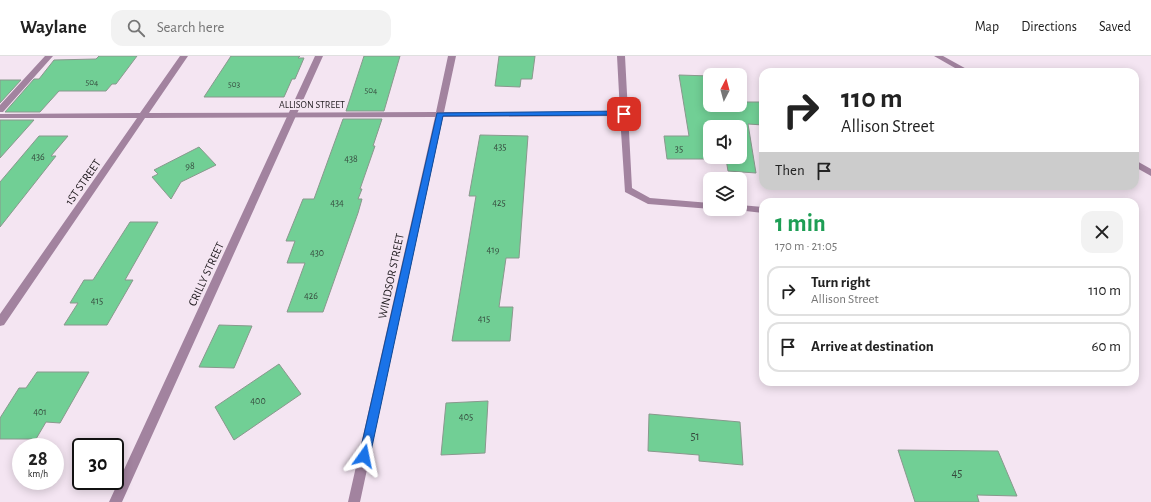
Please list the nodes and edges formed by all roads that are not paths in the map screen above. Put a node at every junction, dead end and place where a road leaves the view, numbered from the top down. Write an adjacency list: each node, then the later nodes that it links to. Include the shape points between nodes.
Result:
1 (49, 56): 8 (street)
2 (184, 56): 11 (street, 1ST STREET)
3 (319, 56): 12 (street, CRILLY STREET)
4 (452, 56): 9 (street, WINDSOR STREET)
5 (621, 56): 10 (street)
6 (938, 56): 7 (street)
7 (960, 68)
8 (0, 110)
9 (440, 114): 10 (street, ALLISON STREET); 12 (street, ALLISON STREET); 21 (street, WINDSOR STREET)
10 (624, 114): 16 (street, via 628,190 648,201)
11 (144, 115): 12 (street, ALLISON STREET); 13 (street, ALLISON STREET); 19 (street, 1ST STREET)
12 (293, 115): 20 (street, CRILLY STREET)
13 (0, 116)
14 (1139, 166): 15 (street)
15 (1151, 173)
16 (703, 205)
17 (747, 209): 18 (street)
18 (759, 210)
19 (0, 322)
20 (115, 502)
21 (354, 502)

